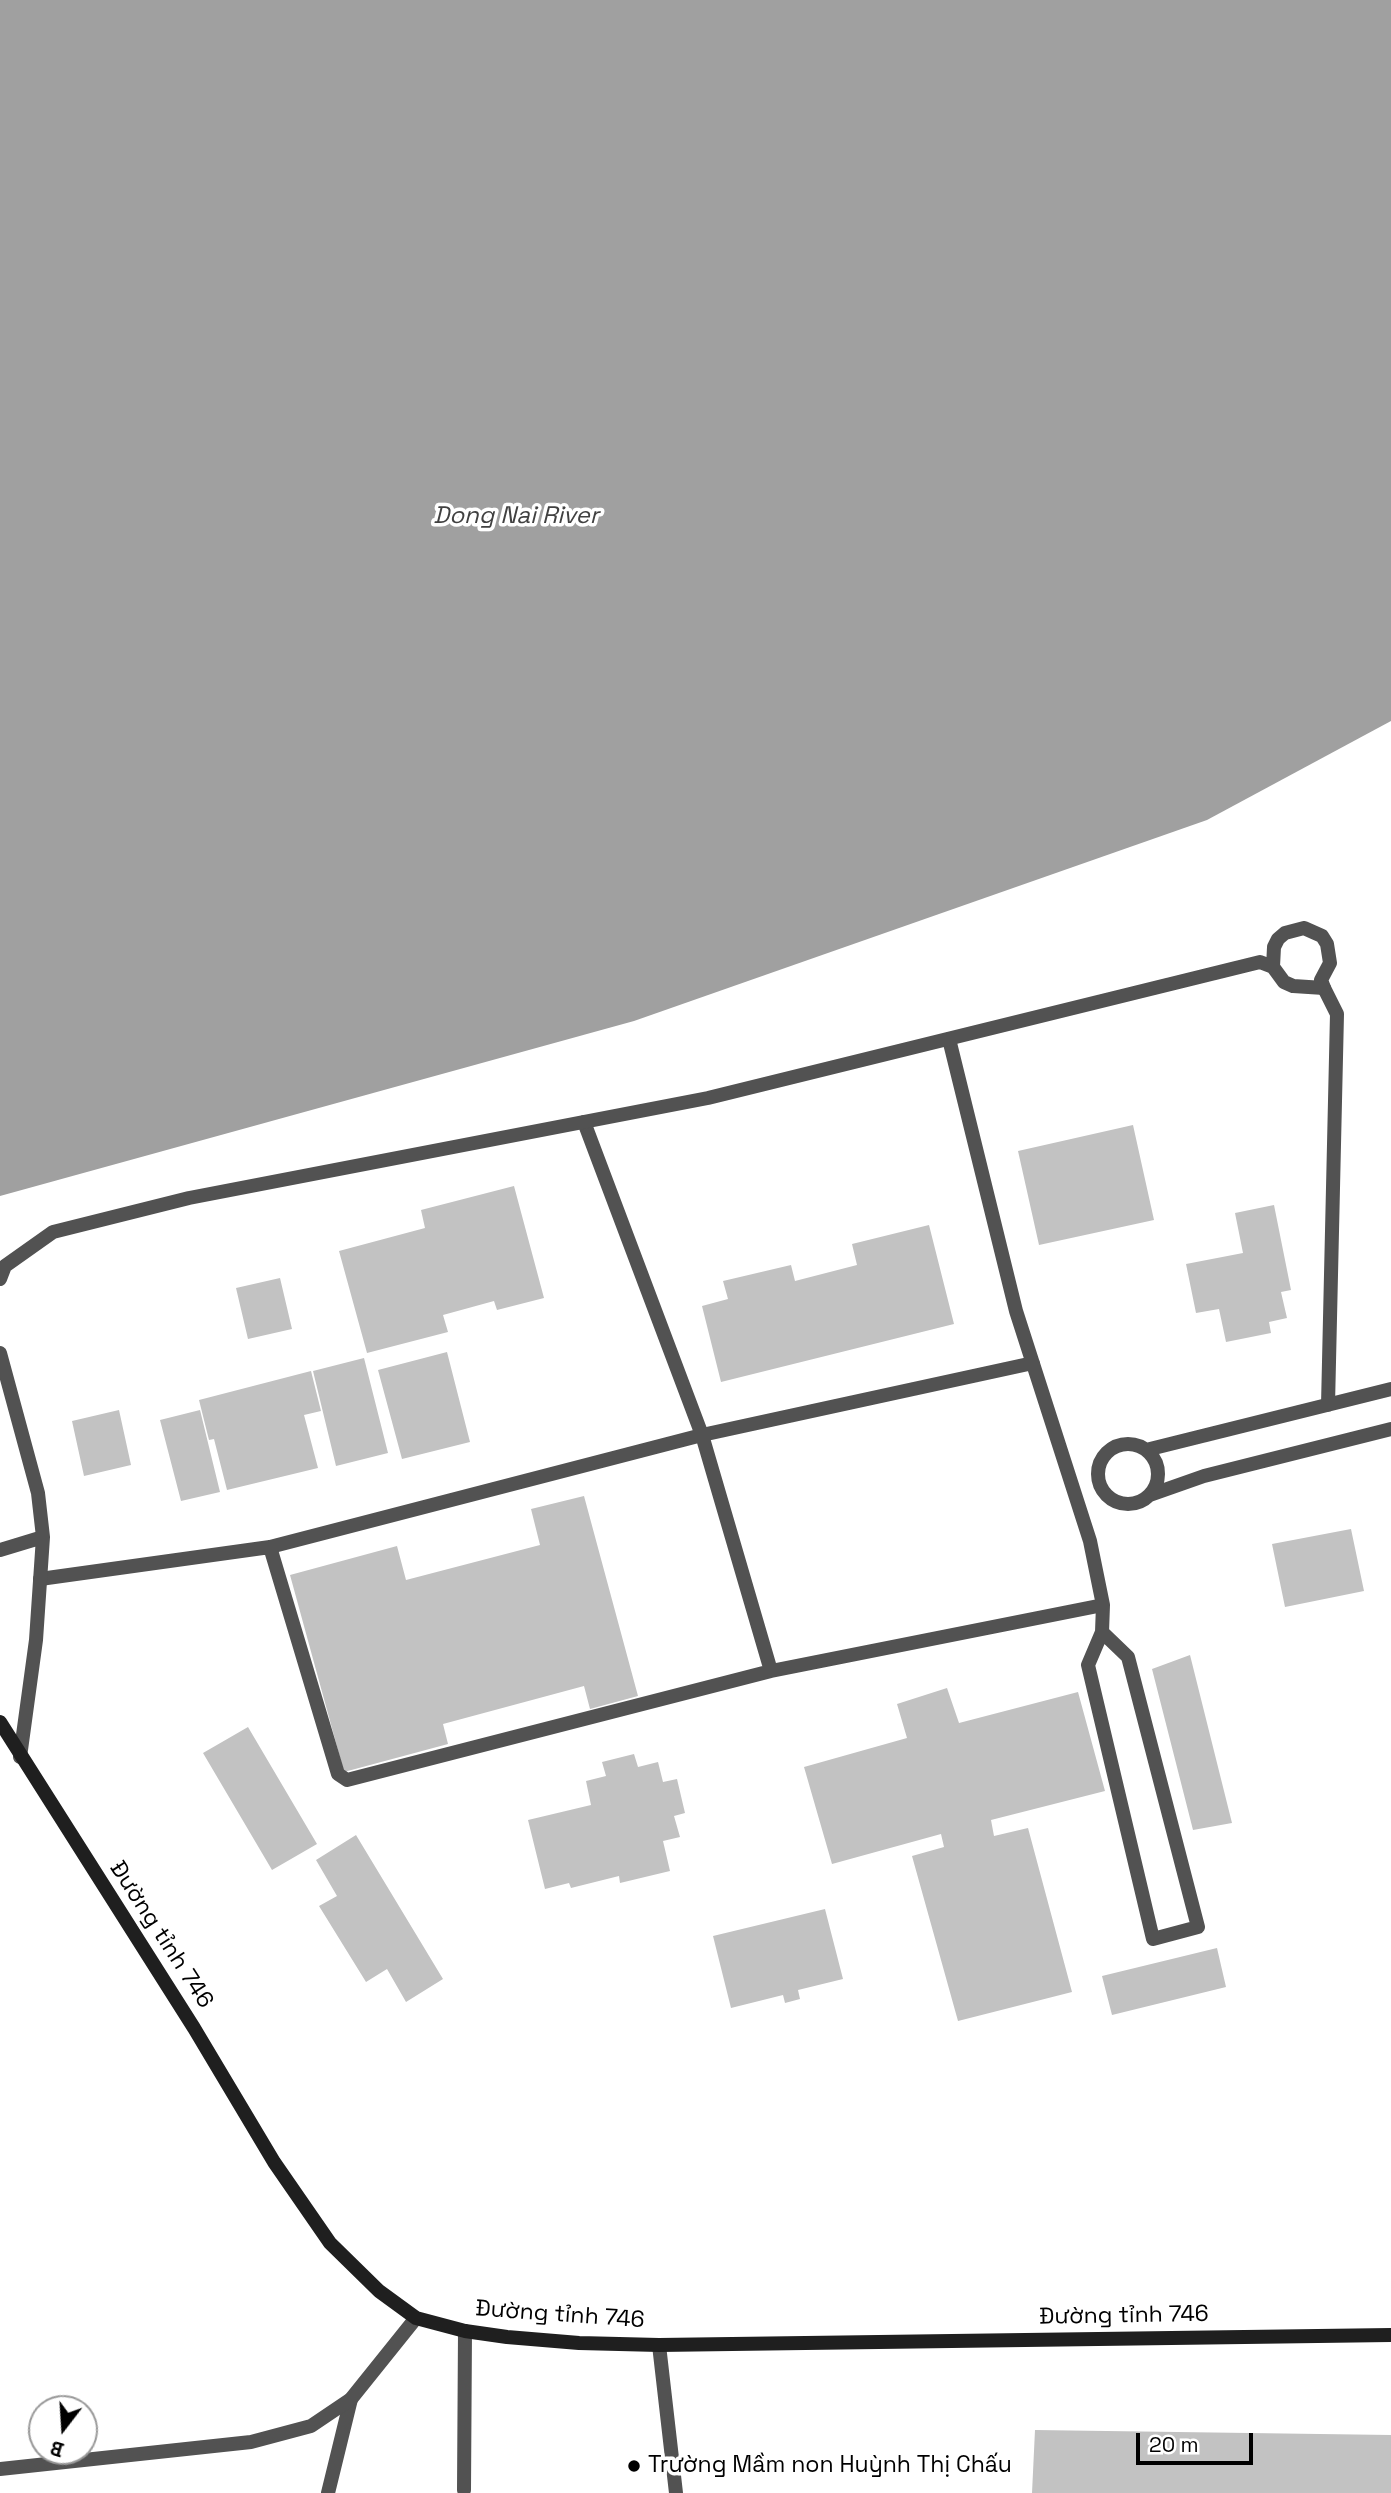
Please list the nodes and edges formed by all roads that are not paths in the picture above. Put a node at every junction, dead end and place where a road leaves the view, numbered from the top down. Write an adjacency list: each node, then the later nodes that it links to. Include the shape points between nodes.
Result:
1 (1273, 967): 2 (street, via 1293,986); 2 (street, via 1274,947 1285,933 1304,928 1313,931 1322,936 1330,954 1321,980); 3 (street, via 1260,962)
2 (1324, 988): 9 (street, via 1336,1014)
3 (949, 1039): 4 (street, via 708,1098); 7 (street)
4 (584, 1122): 5 (street, via 188,1198 53,1232 5,1266); 11 (street)
5 (0, 1279)
6 (0, 1353): 16 (street, via 38,1493)
7 (1033, 1363): 11 (street); 15 (street)
8 (1391, 1389): 9 (street)
9 (1328, 1405): 12 (street)
10 (1391, 1429): 14 (street, via 1204,1476)
11 (702, 1435): 17 (street); 22 (street)
12 (1146, 1450): 13 (street, via 1130,1444 1113,1448 1101,1460); 14 (street, via 1159,1471)
13 (1100, 1485): 14 (street, via 1111,1499 1127,1504); 15 (street)
14 (1150, 1495)
15 (1076, 1496): 20 (street)
16 (43, 1537): 18 (street); 19 (street)
17 (270, 1548): 19 (street); 22 (street, via 338,1774 347,1780)
18 (0, 1550)
19 (40, 1579): 24 (street)
20 (1103, 1605): 21 (street); 22 (street)
21 (1102, 1632): 21 (street, via 1088,1665 1153,1939 1198,1927 1128,1657)
22 (771, 1671)
23 (0, 1722): 24 (main road, Đường tỉnh 746)
24 (20, 1758): 25 (main road, Đường tỉnh 746, via 194,2028 274,2162 330,2243 379,2291)
25 (416, 2318): 26 (main road, Đường tỉnh 746); 29 (street)
26 (465, 2331): 28 (main road, Đường tỉnh 746, via 579,2343); 31 (street)
27 (1391, 2335): 28 (main road, Đường tỉnh 746)
28 (659, 2345): 33 (street)
29 (351, 2399): 30 (street, via 311,2426 251,2442); 32 (street)
30 (0, 2469)
31 (464, 2490)
32 (328, 2493)
33 (676, 2493)

